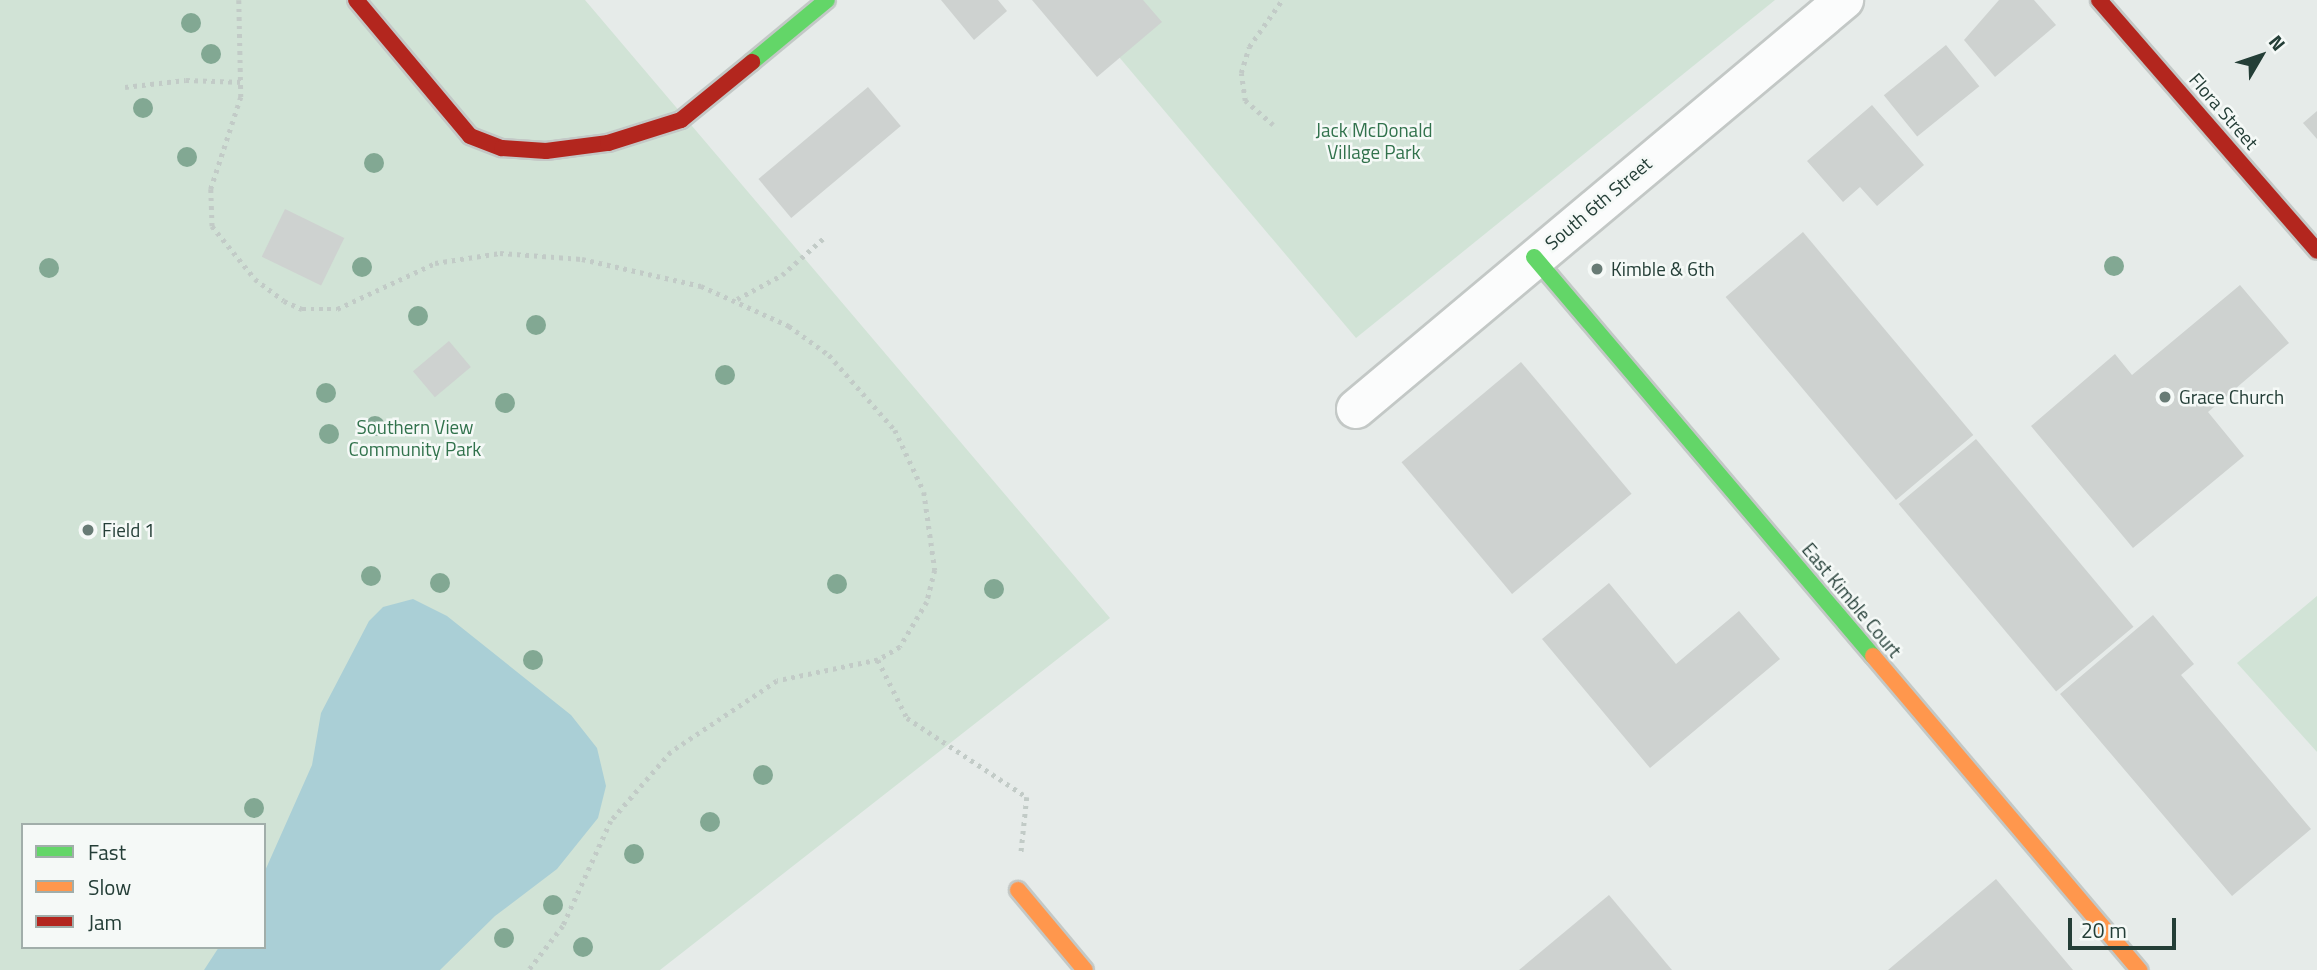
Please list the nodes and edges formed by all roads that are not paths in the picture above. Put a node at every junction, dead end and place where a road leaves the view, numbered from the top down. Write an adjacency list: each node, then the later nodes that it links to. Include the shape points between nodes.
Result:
1 (356, 0): 2 (street, via 470,136 502,148 575,148 652,132 681,120)
2 (827, 0)
3 (1844, 0): 6 (street, South 6th Street)
4 (2099, 0): 5 (street, Flora Street)
5 (2317, 251)
6 (1534, 257): 7 (street, South 6th Street); 10 (street, East Kimble Court)
7 (1356, 409)
8 (1018, 890): 9 (street)
9 (1086, 970)
10 (2139, 970)

